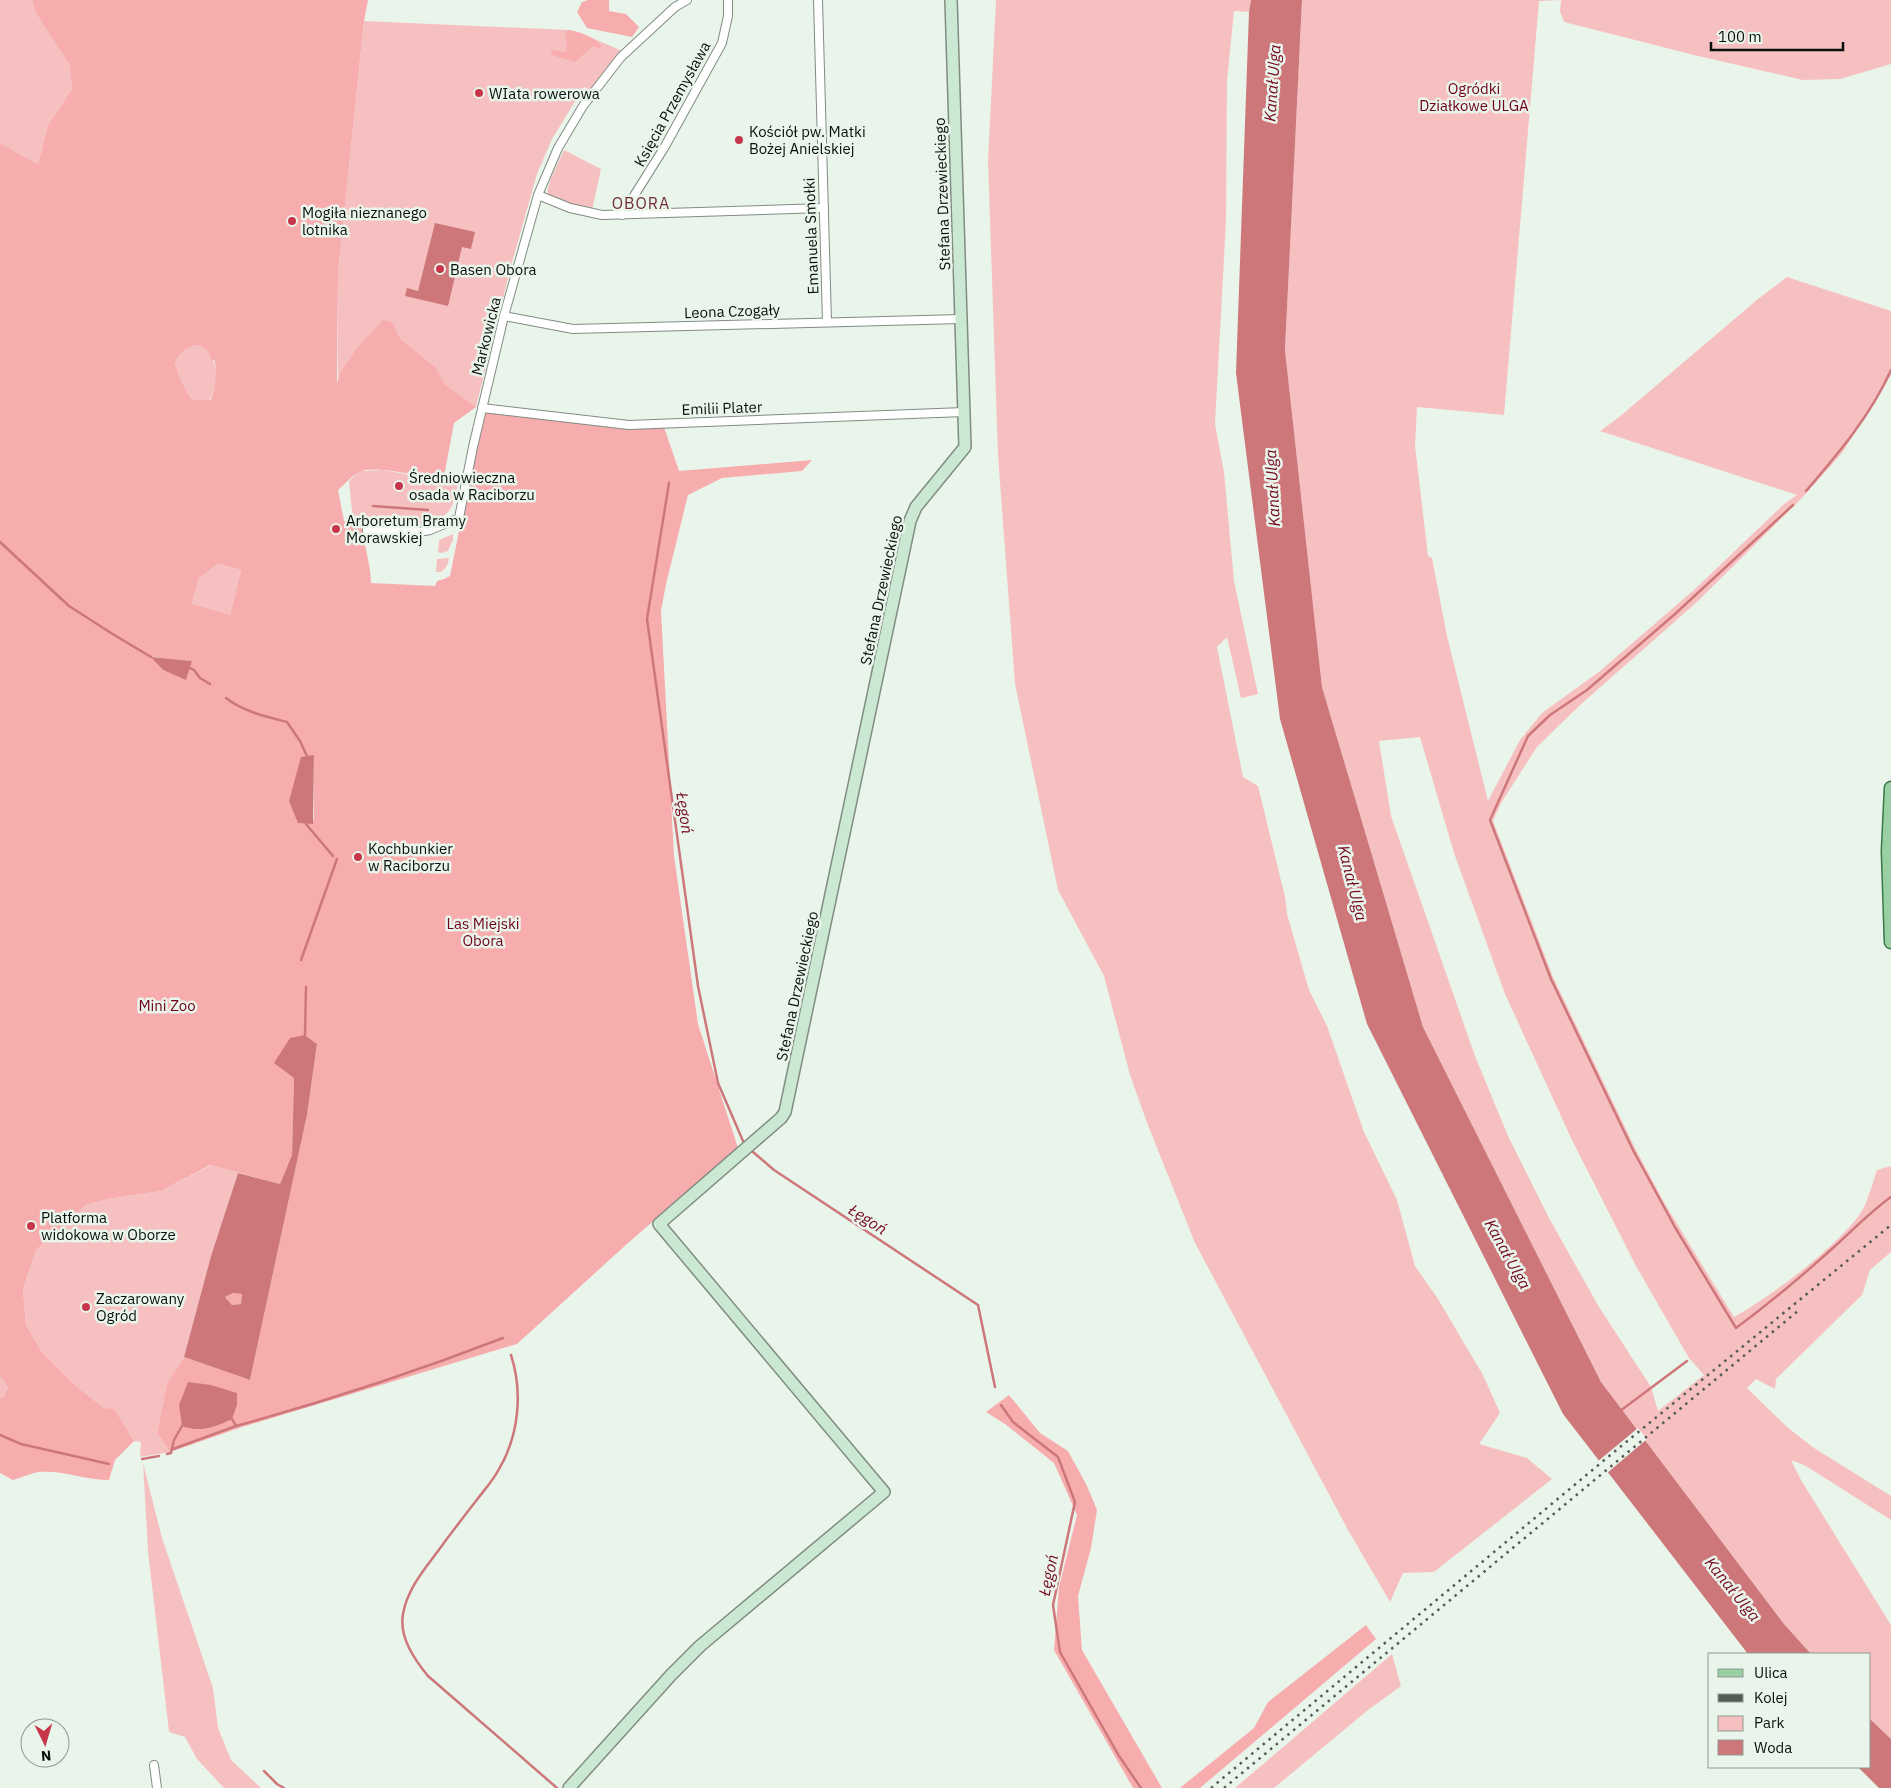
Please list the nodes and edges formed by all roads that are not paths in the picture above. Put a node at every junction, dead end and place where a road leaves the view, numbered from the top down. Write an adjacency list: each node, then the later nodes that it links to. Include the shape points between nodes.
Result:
1 (687, 0): 5 (street, Markowicka)
2 (728, 0): 8 (street, Księcia Przemysława, via 722,43 664,148)
3 (818, 0): 7 (street, Emanuela Smołki)
4 (951, 0): 10 (street, Stefana Drzewieckiego)
5 (673, 4): 6 (street, Markowicka, via 621,57 583,106 558,148)
6 (538, 195): 8 (street, via 570,208 602,215); 9 (street, Markowicka)
7 (824, 208): 8 (street); 11 (street, Emanuela Smołki)
8 (622, 215)
9 (504, 316): 11 (street, Leona Czogały, via 573,329); 12 (street, Markowicka)
10 (961, 319): 11 (street, Leona Czogały); 13 (street, Stefana Drzewieckiego)
11 (827, 322)
12 (482, 408): 13 (street, Emilii Plater, via 629,425); 14 (street, Markowicka, via 459,518 418,532)
13 (964, 412): 19 (street, Stefana Drzewieckiego, via 966,447 916,506 910,521 788,1105 781,1118 659,1224 884,1492 700,1646)
14 (367, 530)
15 (1891, 788): 16 (main road, via 1888,851)
16 (1891, 942)
17 (154, 1765): 18 (street)
18 (157, 1788)
19 (569, 1788)

